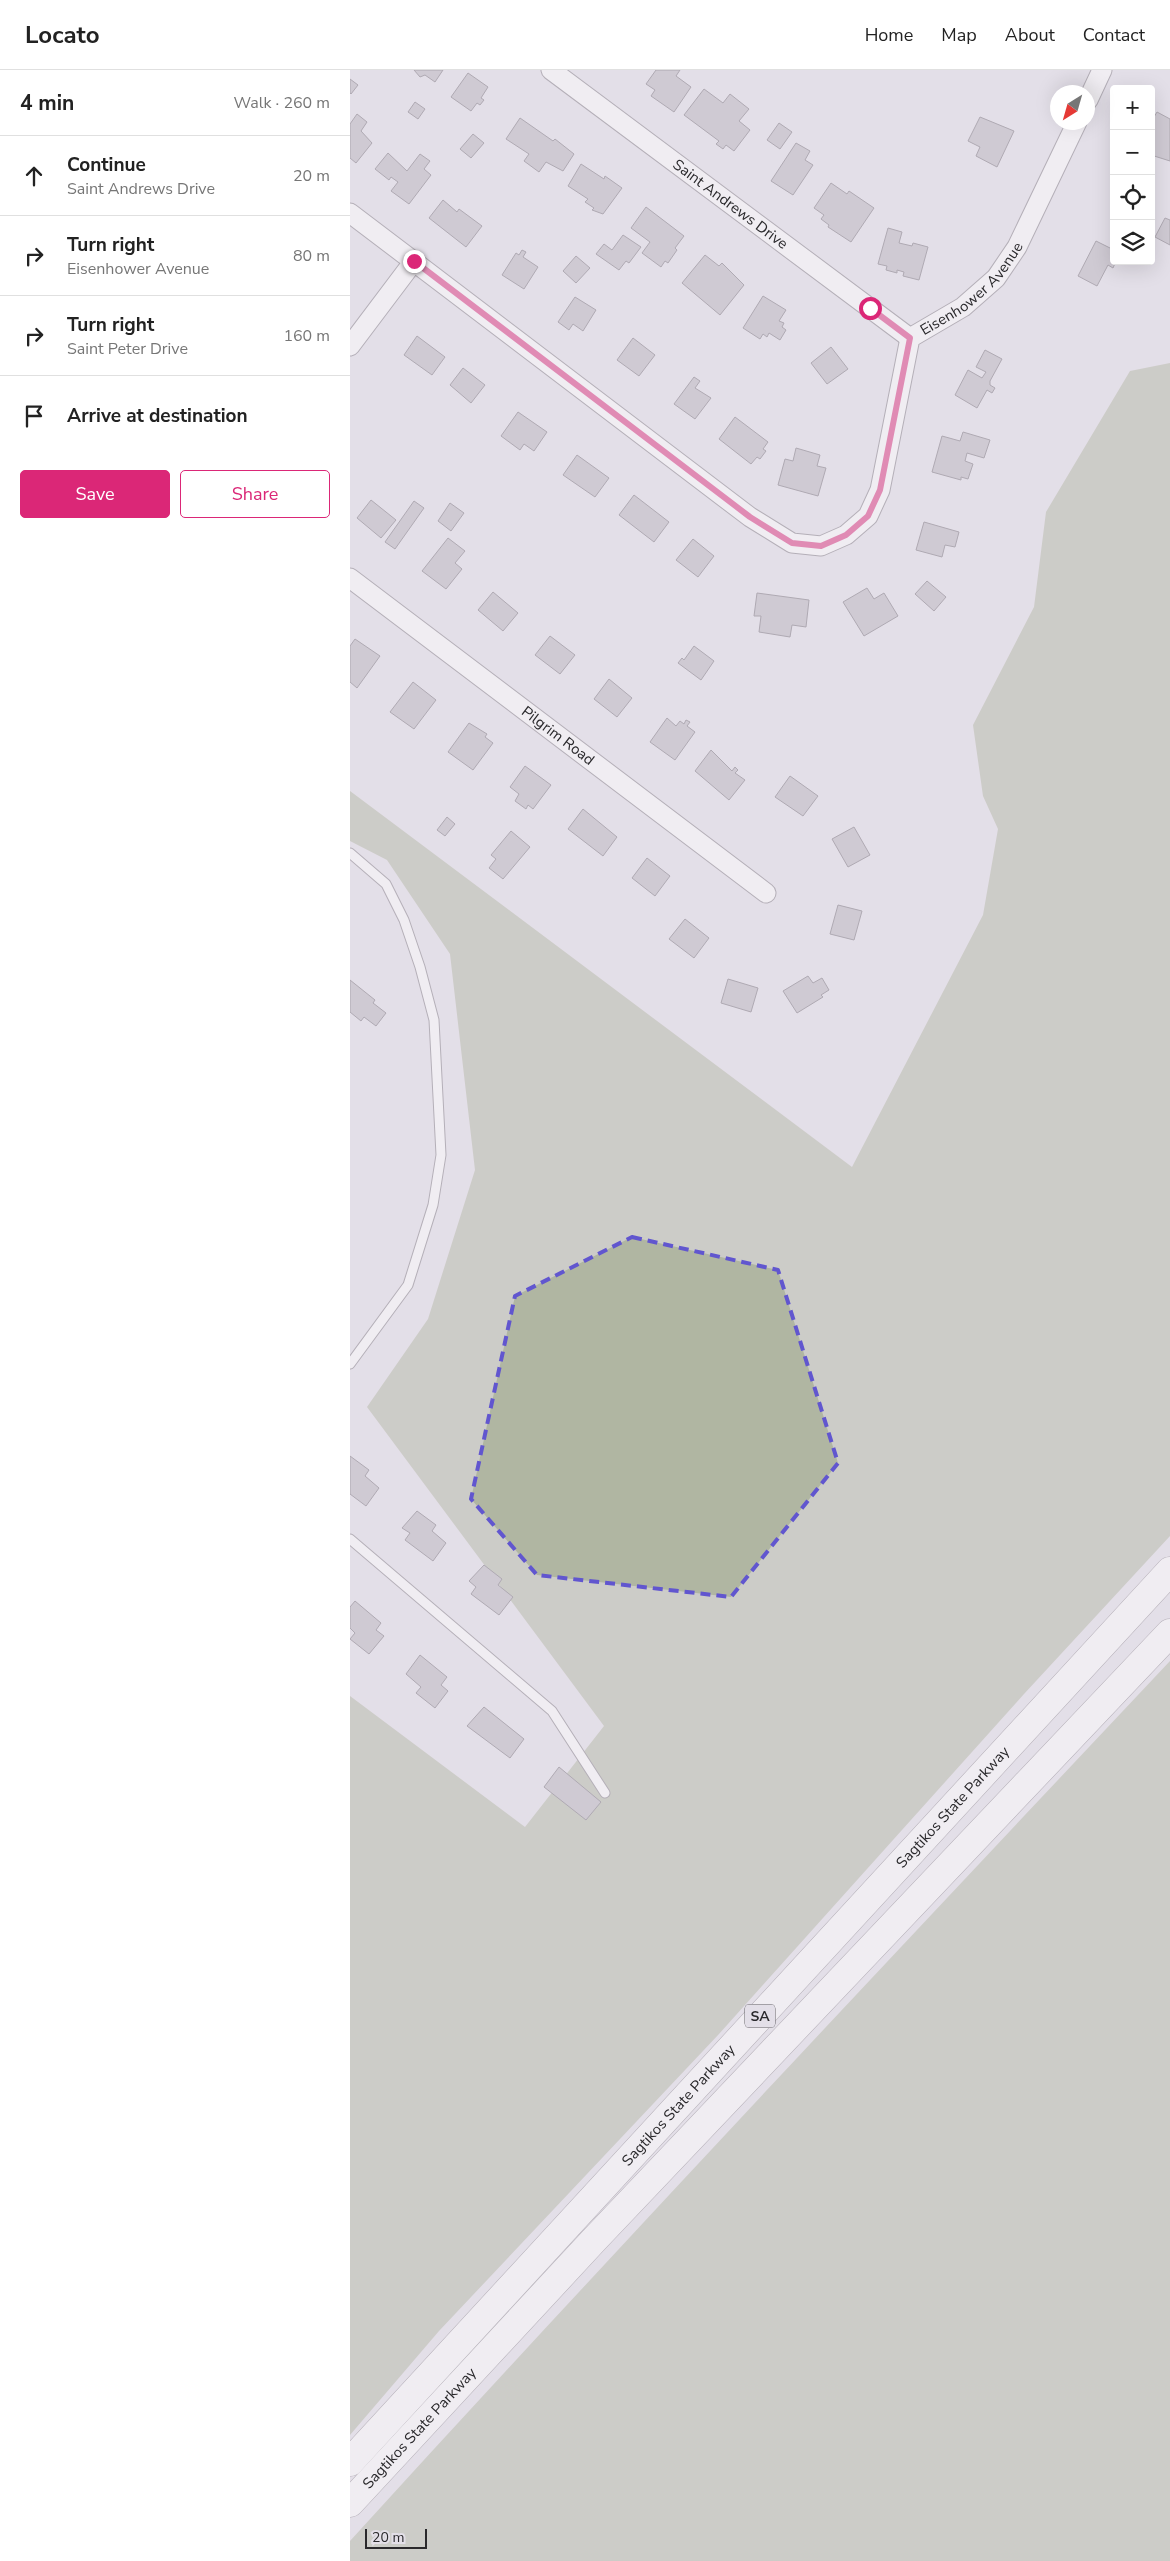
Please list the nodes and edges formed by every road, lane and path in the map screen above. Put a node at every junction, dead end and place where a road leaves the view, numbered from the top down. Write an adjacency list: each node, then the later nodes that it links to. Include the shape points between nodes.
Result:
1 (551, 70): 7 (street, Saint Andrews Drive)
2 (1102, 70): 3 (street)
3 (1095, 85)
4 (1073, 130): 7 (street, Eisenhower Avenue, via 1017,247 996,278 962,307)
5 (350, 213): 6 (street)
6 (414, 261): 7 (street, Eisenhower Avenue, via 750,517 792,543 821,546 846,535 868,516 880,490); 8 (street)
7 (910, 338)
8 (350, 346)
9 (350, 578): 11 (street, Pilgrim Road)
10 (350, 854): 12 (lane, via 386,884 404,920 420,967 434,1020 441,1156 433,1205 408,1284)
11 (766, 893)
12 (350, 1364)
13 (350, 1538): 16 (lane, via 552,1711)
14 (1170, 1571): 17 (highway, Sagtikos State Parkway / SA)
15 (1170, 1633): 18 (highway, Sagtikos State Parkway / SA, via 586,2248)
16 (605, 1793)
17 (350, 2462)
18 (350, 2503)

